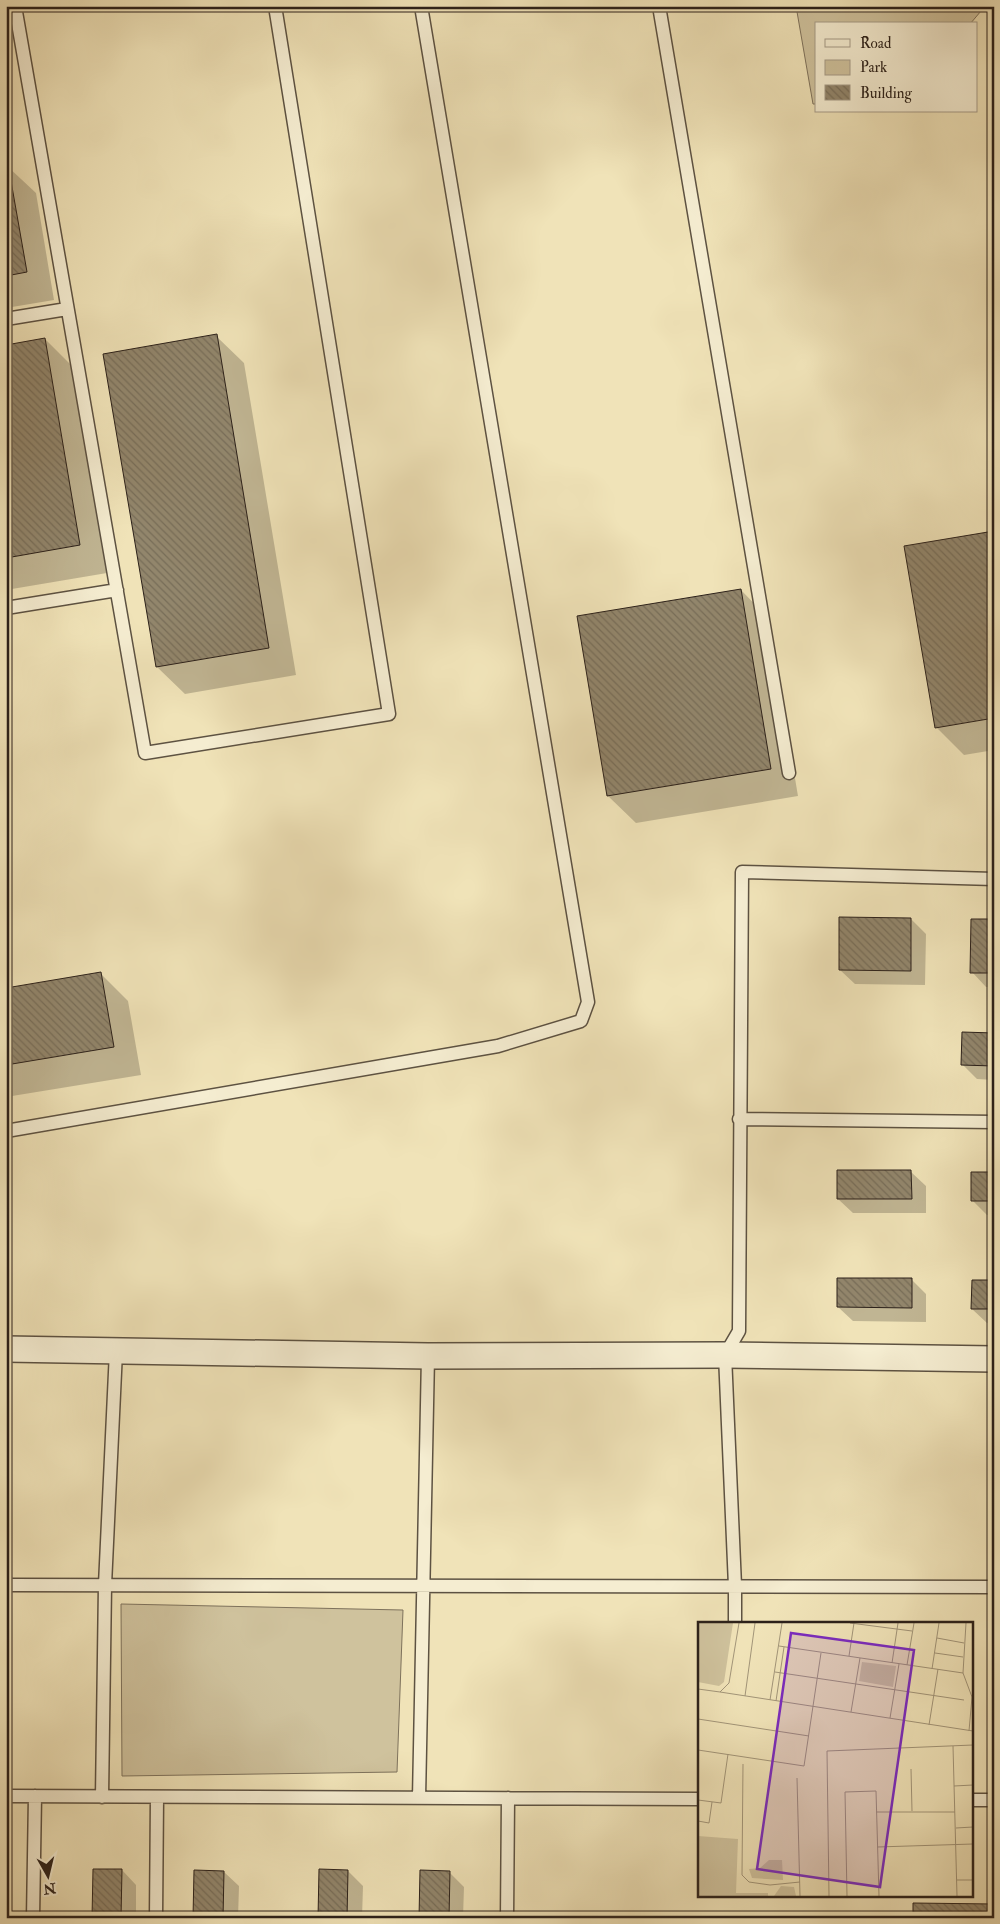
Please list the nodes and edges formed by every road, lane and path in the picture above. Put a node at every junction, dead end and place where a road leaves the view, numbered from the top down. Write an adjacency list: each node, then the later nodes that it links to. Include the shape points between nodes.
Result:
1 (15, 6): 5 (lane)
2 (275, 6): 7 (lane, via 389,714 146,753)
3 (421, 6): 13 (lane, via 588,1002 581,1021 498,1046)
4 (659, 6): 9 (lane)
5 (68, 309): 6 (lane); 7 (lane)
6 (6, 319)
7 (117, 590): 8 (lane)
8 (6, 608)
9 (789, 773)
10 (994, 879): 11 (lane, via 742,872)
11 (740, 1119): 12 (lane); 16 (lane, via 739,1331)
12 (994, 1122)
13 (6, 1131)
14 (6, 1349): 15 (street)
15 (116, 1351): 17 (street); 20 (lane)
16 (725, 1355): 17 (street); 18 (street); 22 (lane)
17 (428, 1356): 21 (lane)
18 (994, 1359)
19 (6, 1585): 20 (lane)
20 (105, 1585): 21 (lane); 27 (lane)
21 (423, 1586): 22 (lane); 29 (lane)
22 (735, 1586): 23 (lane); 24 (lane)
23 (994, 1588)
24 (735, 1622)
25 (6, 1796): 26 (lane)
26 (35, 1796): 27 (lane); 34 (lane)
27 (102, 1797): 28 (lane)
28 (157, 1797): 29 (lane); 35 (lane)
29 (419, 1798): 30 (lane)
30 (508, 1798): 31 (lane); 36 (lane)
31 (698, 1799)
32 (972, 1800): 33 (lane)
33 (994, 1800)
34 (33, 1918)
35 (156, 1918)
36 (508, 1918)

